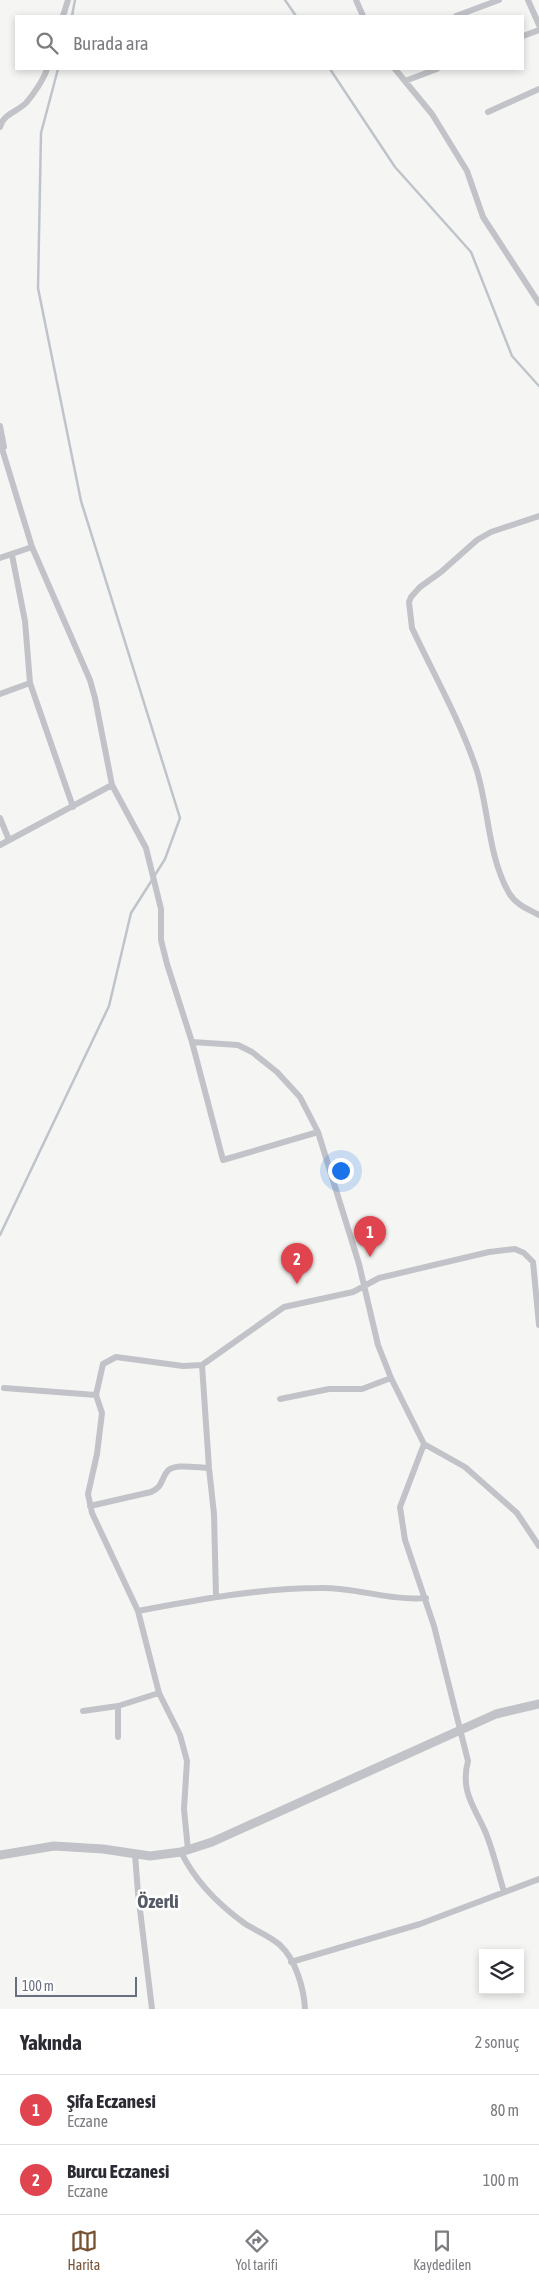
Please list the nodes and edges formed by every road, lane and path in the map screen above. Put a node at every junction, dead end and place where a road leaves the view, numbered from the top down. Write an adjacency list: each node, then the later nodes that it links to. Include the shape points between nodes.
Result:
1 (68, 0): 5 (street)
2 (357, 0): 6 (street)
3 (499, 0): 7 (street)
4 (528, 0): 8 (street)
5 (62, 15)
6 (363, 15)
7 (459, 15)
8 (539, 25)
9 (539, 30): 10 (street)
10 (524, 36)
11 (46, 70): 17 (street, via 25,103 6,116)
12 (396, 70): 14 (street)
13 (434, 70): 14 (street)
14 (405, 81): 18 (street, via 432,114 467,171 483,217)
15 (539, 89): 16 (street)
16 (488, 112)
17 (0, 127)
18 (539, 303)
19 (0, 426): 21 (street)
20 (0, 442): 21 (street)
21 (6, 463): 23 (street)
22 (539, 516): 33 (street, via 477,540 415,592 409,602 408,613 412,628 471,752 499,871 514,900)
23 (32, 547): 24 (street); 28 (street, via 90,680)
24 (12, 555): 25 (street); 26 (street, via 25,621)
25 (0, 558)
26 (30, 683): 27 (street); 29 (street)
27 (0, 694)
28 (112, 786): 29 (street); 34 (street, via 146,848 161,910 161,940)
29 (73, 807): 31 (street)
30 (0, 818): 31 (street)
31 (8, 840): 32 (street)
32 (0, 845)
33 (539, 915)
34 (192, 1042): 35 (street, via 238,1045 252,1052 277,1072 300,1097); 35 (street, via 223,1160)
35 (318, 1132): 36 (street)
36 (364, 1284): 37 (street, via 489,1252 515,1249 533,1262); 38 (street, via 353,1292 284,1307); 39 (street, via 378,1345)
37 (539, 1325)
38 (202, 1365): 41 (street, via 182,1366 116,1357 103,1364); 44 (street)
39 (391, 1378): 42 (street, via 362,1389 329,1389); 43 (street)
40 (4, 1388): 41 (street)
41 (96, 1395): 45 (street, via 102,1413 88,1494)
42 (280, 1399)
43 (424, 1444): 46 (street, via 465,1467 517,1513); 48 (street, via 400,1507 405,1540)
44 (209, 1468): 45 (street, via 175,1467 166,1472 159,1489); 47 (street)
45 (90, 1506): 49 (street)
46 (539, 1546)
47 (216, 1596): 48 (street, via 321,1588 405,1600); 49 (street)
48 (426, 1598): 54 (street)
49 (138, 1610): 50 (street)
50 (159, 1693): 52 (street); 56 (street, via 180,1735 187,1761)
51 (539, 1704): 54 (street, via 496,1714)
52 (118, 1706): 53 (street); 55 (street)
53 (83, 1712)
54 (458, 1731): 56 (street, via 212,1842); 60 (street, via 468,1762 464,1775 470,1804 485,1832)
55 (118, 1737)
56 (184, 1851): 57 (street, via 150,1856); 61 (street, via 189,1870 208,1892 244,1923 281,1946)
57 (136, 1854): 58 (street, via 54,1846); 62 (street)
58 (0, 1855)
59 (539, 1879): 60 (street)
60 (504, 1892): 61 (street, via 420,1924)
61 (291, 1962): 63 (street, via 304,1994)
62 (152, 2009)
63 (305, 2009)

